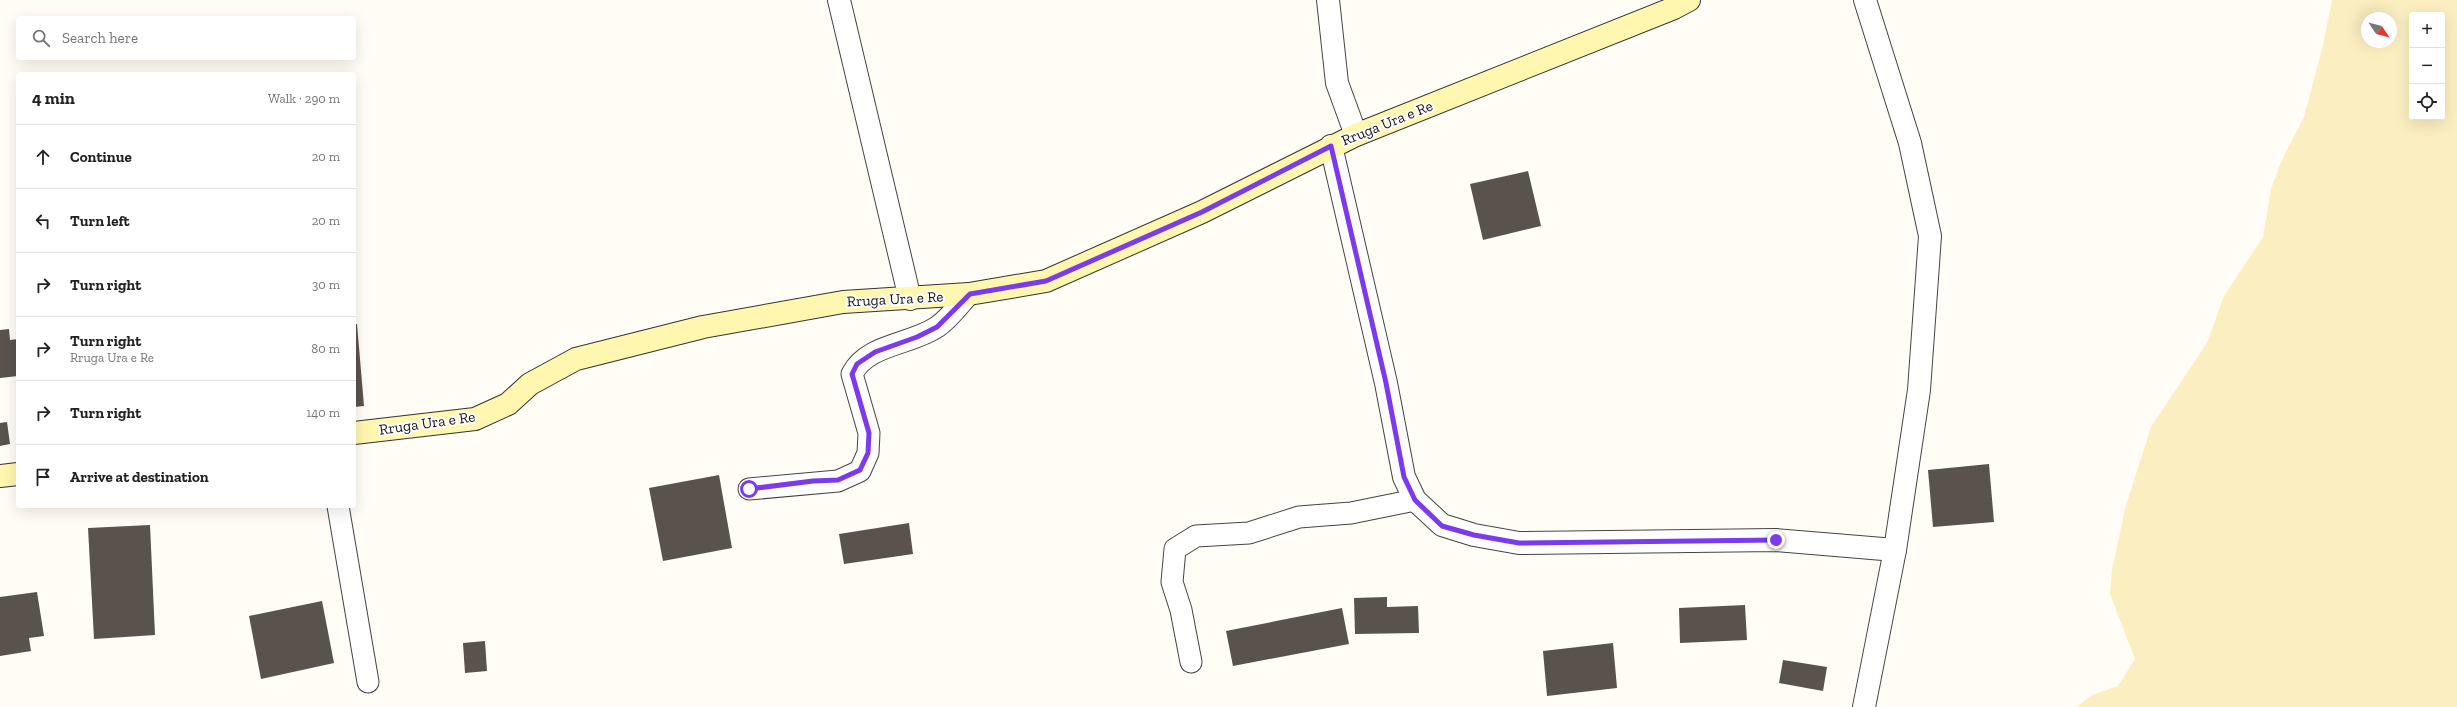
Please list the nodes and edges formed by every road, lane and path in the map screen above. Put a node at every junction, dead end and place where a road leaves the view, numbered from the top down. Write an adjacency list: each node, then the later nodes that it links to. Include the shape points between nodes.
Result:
1 (839, 0): 8 (street)
2 (1328, 0): 5 (street, via 1338,83)
3 (1689, 0): 5 (street, Rruga Ura e Re)
4 (1865, 0): 15 (street, via 1910,143 1930,236 1919,390)
5 (1356, 135): 6 (street, Rruga Ura e Re)
6 (1331, 146): 7 (street, Rruga Ura e Re, via 1202,212 1046,281); 13 (street, via 1384,376 1404,477)
7 (970, 294): 8 (street, Rruga Ura e Re); 12 (lane, via 937,327 875,352 857,364 852,374 869,433 868,453 860,470 838,480)
8 (910, 299): 9 (street, Rruga Ura e Re, via 843,302 703,326 576,359 530,384 508,404 475,419)
9 (356, 433)
10 (16, 474): 11 (street)
11 (0, 476)
12 (749, 489)
13 (1415, 500): 15 (street, via 1442,526 1519,543 1776,540); 16 (lane, via 1351,513 1299,516 1249,533 1196,536 1175,549 1172,582)
14 (338, 508): 17 (lane)
15 (1894, 550): 18 (street)
16 (1191, 662)
17 (368, 682)
18 (1864, 707)

